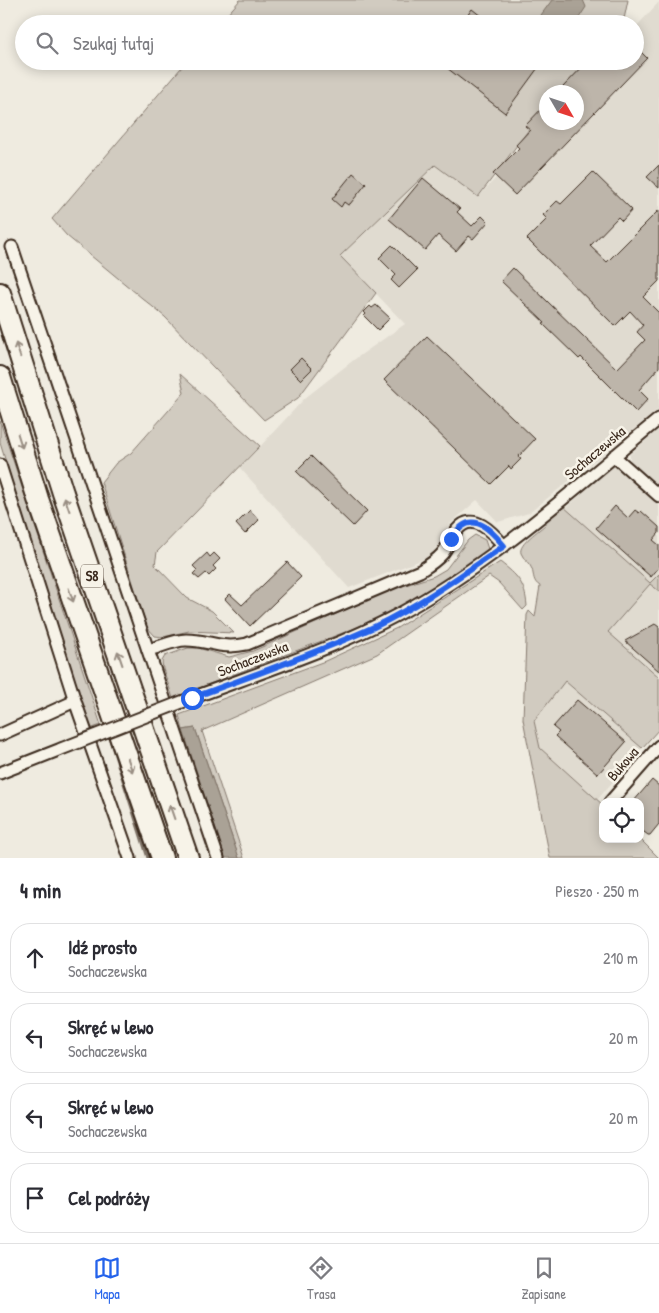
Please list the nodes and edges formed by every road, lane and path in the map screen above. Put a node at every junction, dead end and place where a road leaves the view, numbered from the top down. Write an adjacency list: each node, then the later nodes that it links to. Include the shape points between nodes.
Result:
1 (12, 247): 9 (street)
2 (0, 293): 17 (highway, S8, one-way to 2, via 63,493)
3 (0, 377): 16 (highway, S8, one-way to 16, via 38,499)
4 (659, 419): 5 (street, Sochaczewska)
5 (614, 456): 7 (street); 8 (street, Sochaczewska)
6 (0, 465): 10 (street)
7 (659, 496)
8 (504, 546): 9 (street, Sochaczewska, via 483,525 464,524 457,529 442,554 420,571 247,644 224,647 184,640); 13 (street, Sochaczewska, bridge, via 423,600 330,646)
9 (148, 650): 18 (street)
10 (75, 702): 11 (street); 15 (street)
11 (0, 735)
12 (659, 746): 14 (street, Bukowa)
13 (0, 773)
14 (614, 798)
15 (130, 858)
16 (162, 858)
17 (188, 858)
18 (218, 858)

